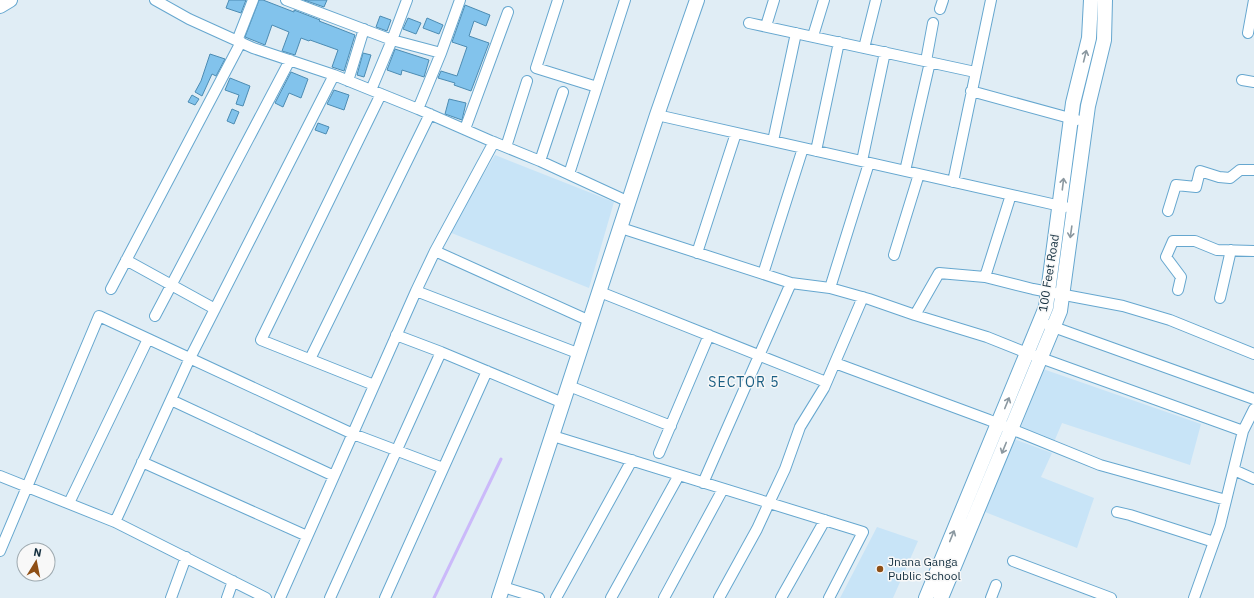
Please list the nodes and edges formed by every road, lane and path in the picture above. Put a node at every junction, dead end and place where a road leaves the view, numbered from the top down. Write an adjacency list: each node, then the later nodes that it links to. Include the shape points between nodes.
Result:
1 (10, 0): 17 (main road)
2 (155, 0): 27 (street)
3 (253, 0): 27 (street)
4 (286, 0): 22 (street)
5 (407, 0): 26 (street)
6 (460, 0): 31 (street)
7 (558, 0): 40 (street, via 536,68)
8 (625, 0): 40 (street)
9 (697, 0): 47 (main road)
10 (774, 0): 21 (street)
11 (824, 0): 25 (street)
12 (876, 0): 29 (street)
13 (991, 0): 34 (street)
14 (1092, 0): 48 (main road, 100 Feet Road, one-way to 14, via 1090,38)
15 (1105, 0): 49 (main road, 100 Feet Road, via 1104,40)
16 (1254, 0): 24 (street)
17 (0, 6)
18 (508, 12): 50 (street)
19 (933, 22): 33 (street)
20 (749, 23): 21 (street)
21 (766, 26): 23 (street)
22 (364, 29): 26 (street); 37 (street)
23 (796, 33): 25 (street); 52 (street)
24 (1248, 33)
25 (813, 36): 28 (street)
26 (392, 40): 31 (street); 41 (street)
27 (239, 42): 32 (street); 75 (street)
28 (839, 42): 29 (street); 56 (street)
29 (864, 48): 30 (street)
30 (885, 52): 33 (street); 58 (street)
31 (441, 53): 45 (street)
32 (290, 60): 35 (street); 79 (street)
33 (928, 61): 34 (street); 60 (street)
34 (975, 72): 42 (street)
35 (334, 75): 37 (street); 89 (street)
36 (1242, 80): 39 (street)
37 (348, 81): 41 (street)
38 (527, 81): 54 (street)
39 (1254, 82)
40 (597, 87): 61 (street)
41 (371, 90): 44 (street)
42 (971, 91): 48 (street); 63 (street)
43 (563, 92): 57 (street)
44 (381, 94): 45 (street); 105 (street, via 261,340)
45 (418, 109): 46 (street)
46 (430, 114): 50 (street); 105 (street)
47 (657, 115): 51 (street); 65 (main road)
48 (1071, 118): 49 (street); 66 (main road, 100 Feet Road, one-way to 48)
49 (1085, 122): 67 (main road, 100 Feet Road)
50 (465, 129): 53 (street)
51 (736, 133): 52 (street); 73 (street)
52 (773, 141): 55 (street)
53 (494, 142): 54 (street); 72 (street)
54 (506, 147): 57 (street)
55 (803, 148): 56 (street); 76 (street)
56 (816, 151): 58 (street)
57 (540, 161): 61 (street)
58 (866, 162): 60 (street); 81 (street)
59 (1254, 170): 68 (street, via 1240,170 1230,178 1200,171 1196,187 1176,185)
60 (905, 171): 62 (street)
61 (569, 174): 65 (street)
62 (919, 174): 63 (street); 74 (street)
63 (952, 182): 66 (street)
64 (1009, 201): 77 (street)
65 (629, 202): 69 (main road)
66 (1060, 206): 67 (street); 85 (main road, 100 Feet Road)
67 (1074, 209): 86 (main road, 100 Feet Road, one-way to 86)
68 (1168, 211)
69 (620, 228): 73 (street); 84 (main road)
70 (1231, 250): 71 (street); 83 (street, via 1217,250 1194,241 1173,241 1166,257 1180,277); 88 (street)
71 (1254, 250)
72 (435, 251): 82 (street); 92 (street)
73 (697, 253): 76 (street)
74 (894, 254)
75 (126, 260): 79 (street); 80 (street)
76 (763, 274): 78 (street)
77 (985, 277): 85 (street); 90 (street, via 939,273)
78 (791, 283): 81 (street); 102 (street)
79 (171, 286): 89 (street); 91 (street)
80 (111, 288)
81 (830, 288): 87 (street)
82 (416, 290): 95 (street); 100 (street)
83 (1178, 290)
84 (600, 292): 92 (main road); 96 (street)
85 (1048, 292): 86 (street); 93 (main road, 100 Feet Road)
86 (1062, 294): 94 (main road, 100 Feet Road, via 1060,311); 101 (street, via 1123,306 1170,320)
87 (863, 297): 90 (street); 106 (street)
88 (1220, 298)
89 (215, 309): 103 (street)
90 (915, 315): 99 (street, via 987,337)
91 (155, 316)
92 (590, 321): 100 (main road)
93 (1040, 322): 94 (street); 99 (main road, 100 Feet Road)
94 (1054, 327): 104 (main road, 100 Feet Road); 111 (street)
95 (396, 335): 98 (street); 109 (street)
96 (709, 336): 102 (street); 116 (street)
97 (148, 339): 103 (street); 132 (street, via 100,316); 135 (street)
98 (441, 352): 107 (street); 121 (street)
99 (1027, 353): 104 (street); 115 (main road, 100 Feet Road, one-way to 99)
100 (580, 354): 110 (main road)
101 (1254, 354)
102 (759, 356): 108 (street); 131 (street)
103 (190, 358): 112 (street); 119 (street)
104 (1041, 358): 117 (main road, 100 Feet Road); 118 (street)
105 (310, 359): 109 (street)
106 (835, 363): 108 (street); 115 (street)
107 (487, 371): 113 (street); 125 (street)
108 (826, 382): 136 (street, via 800,427 786,469)
109 (374, 385): 119 (street)
110 (569, 386): 113 (main road); 116 (street)
111 (1254, 399)
112 (170, 400): 124 (street); 129 (street)
113 (563, 403): 120 (main road)
114 (1254, 409): 118 (street)
115 (998, 424): 117 (street); 162 (main road, 100 Feet Road, one-way to 115)
116 (671, 426): 122 (street)
117 (1012, 429): 134 (street, via 1100,465); 163 (main road, 100 Feet Road, one-way to 163)
118 (1243, 431): 126 (street)
119 (353, 434): 121 (street); 129 (street)
120 (553, 436): 123 (street); 148 (main road)
121 (396, 450): 125 (street); 153 (street)
122 (659, 453)
123 (632, 460): 127 (street); 156 (street)
124 (142, 462): 139 (street); 141 (street)
125 (443, 468): 154 (street)
126 (1234, 470): 130 (street); 134 (street)
127 (679, 475): 131 (street); 157 (street)
128 (0, 476): 132 (street)
129 (334, 476): 141 (street)
130 (1254, 479)
131 (703, 483): 133 (street)
132 (27, 486): 135 (street); 140 (street)
133 (723, 489): 136 (street); 158 (street)
134 (1226, 500): 142 (street)
135 (68, 503): 139 (street)
136 (769, 503): 138 (street); 159 (street)
137 (1117, 512): 142 (street)
138 (824, 520): 160 (street); 161 (street, via 863,532)
139 (115, 522): 144 (street)
140 (4, 528): 143 (street)
141 (307, 536): 152 (street)
142 (1214, 542): 166 (street)
143 (0, 551)
144 (186, 557): 146 (street); 149 (street)
145 (1013, 561): 165 (street)
146 (233, 581): 150 (street); 151 (street)
147 (996, 584): 164 (street)
148 (501, 592): 155 (street)
149 (170, 598)
150 (227, 598)
151 (266, 598)
152 (280, 598)
153 (330, 598)
154 (385, 598)
155 (538, 598)
156 (556, 598)
157 (612, 598)
158 (664, 598)
159 (720, 598)
160 (781, 598)
161 (829, 598)
162 (926, 598)
163 (941, 598)
164 (991, 598)
165 (1111, 598)
166 (1194, 598)

